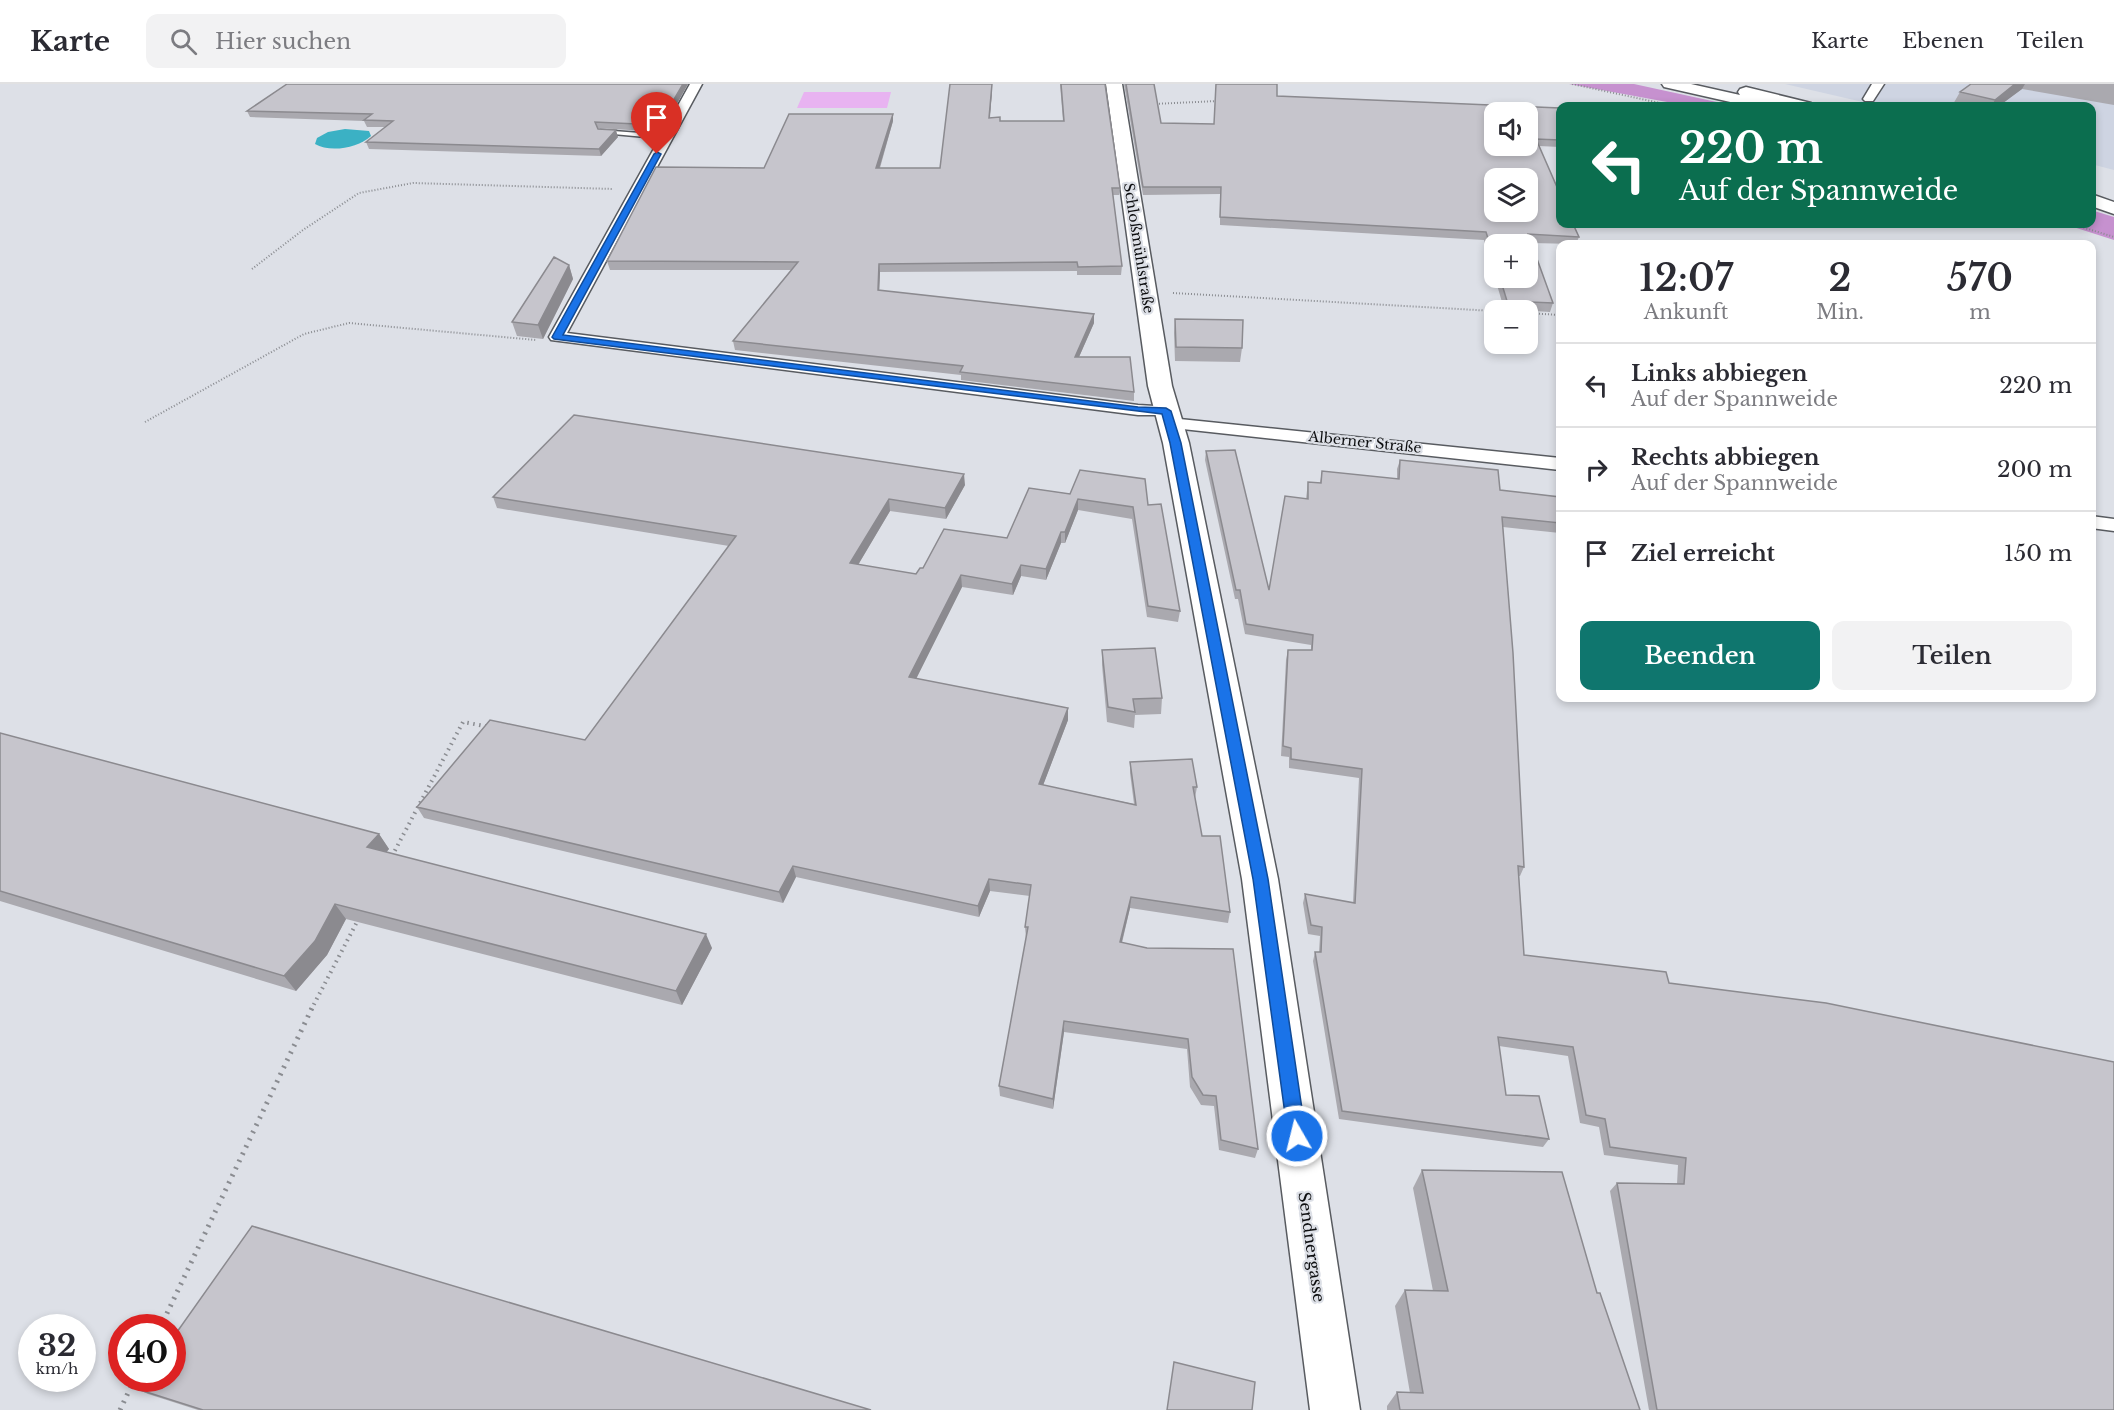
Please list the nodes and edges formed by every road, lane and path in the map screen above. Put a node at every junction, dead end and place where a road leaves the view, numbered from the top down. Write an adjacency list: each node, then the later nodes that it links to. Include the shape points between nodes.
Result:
1 (696, 84): 14 (street)
2 (1114, 84): 12 (main road, Schloßmühlstraße)
3 (1572, 84): 9 (path)
4 (1670, 84): 10 (main road)
5 (1711, 84): 11 (main road)
6 (1878, 84): 7 (street)
7 (1869, 99)
8 (1224, 101): 12 (path)
9 (1655, 102)
10 (1749, 102)
11 (1788, 102)
12 (1117, 106): 23 (main road, Schloßmühlstraße)
13 (600, 131): 14 (lane)
14 (667, 137): 15 (street)
15 (638, 190): 22 (path, via 413,183 359,193); 27 (street)
16 (2096, 190): 17 (main road)
17 (2114, 195)
18 (2096, 202): 19 (main road)
19 (2114, 208)
20 (2085, 228): 21 (path)
21 (2114, 237)
22 (252, 269)
23 (1145, 291): 24 (path); 28 (main road, Schloßmühlstraße)
24 (1484, 310)
25 (1538, 314): 26 (path)
26 (1556, 315)
27 (557, 337): 28 (street, Alberner Straße, via 1138,410); 29 (path, via 552,341 349,323 304,334)
28 (1168, 417): 30 (street, Alberner Straße, via 1222,427); 39 (main road, Sendnergasse, via 1260,879)
29 (144, 422)
30 (1556, 464)
31 (2096, 523): 32 (street)
32 (2114, 525)
33 (498, 729): 34 (path, via 463,722)
34 (392, 857)
35 (364, 909): 36 (path, via 309,1013)
36 (167, 1314)
37 (128, 1392): 38 (path)
38 (120, 1410)
39 (1335, 1410)

